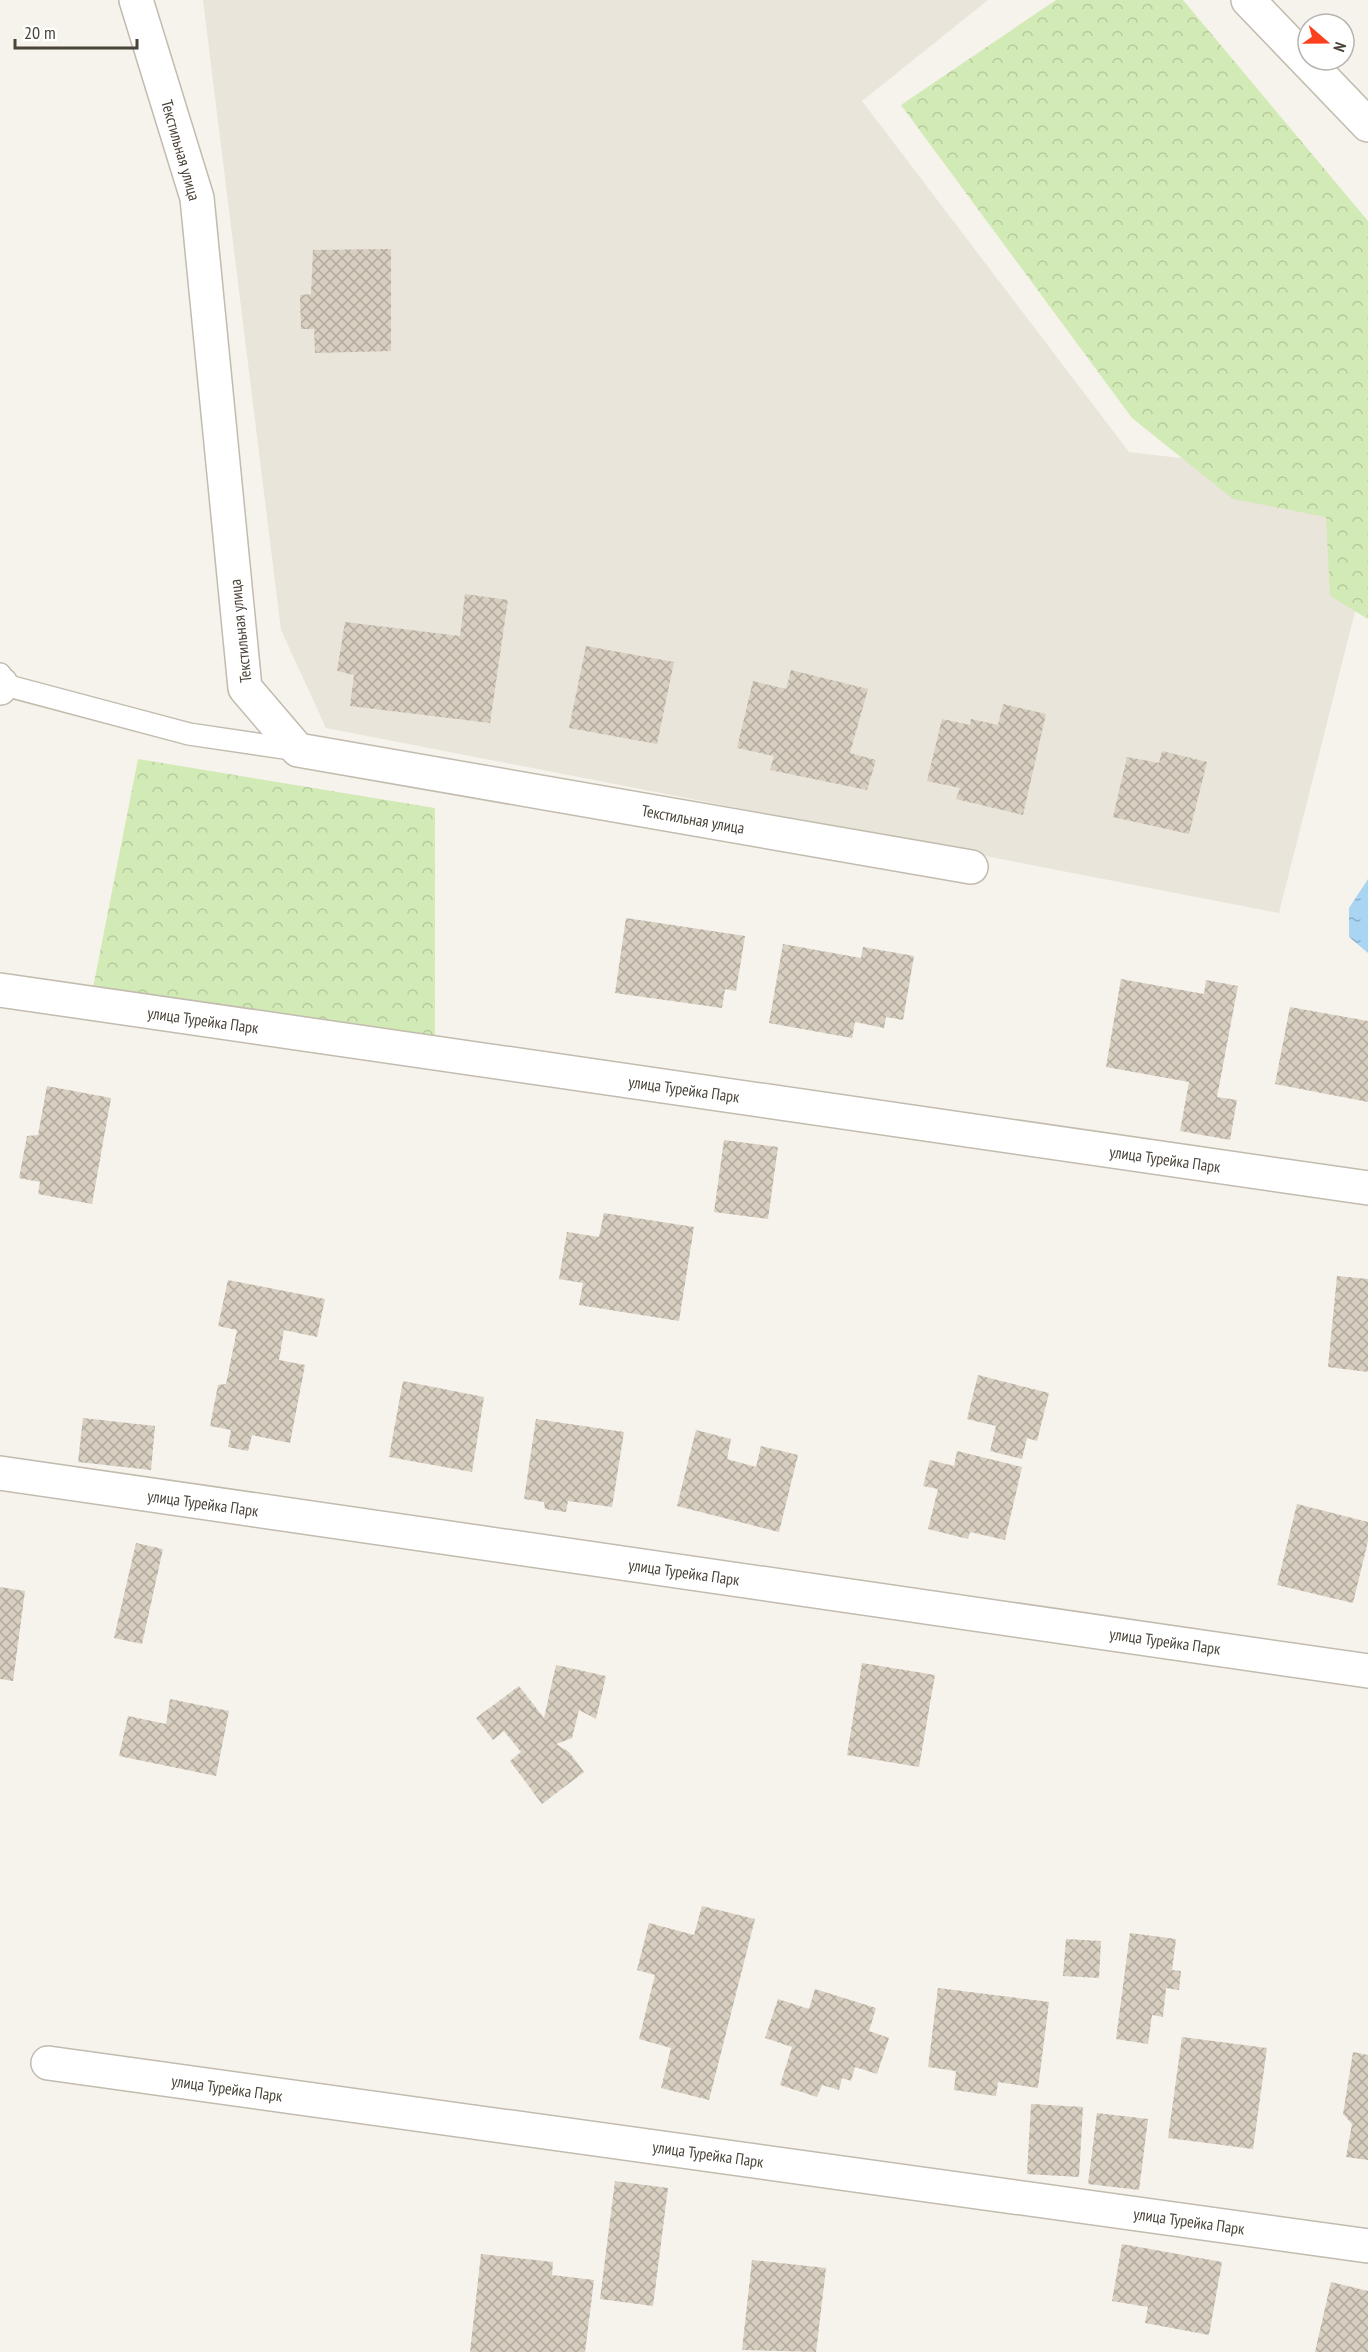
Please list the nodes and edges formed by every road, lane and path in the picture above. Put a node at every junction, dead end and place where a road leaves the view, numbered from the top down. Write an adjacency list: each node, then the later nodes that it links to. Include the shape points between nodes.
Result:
1 (136, 0): 5 (street, Текстильная улица, via 197,198 244,688)
2 (1248, 0): 3 (street)
3 (1368, 125)
4 (0, 682): 5 (lane, via 189,734)
5 (298, 750): 6 (street, Текстильная улица)
6 (971, 867)
7 (0, 990): 8 (street, улица Турейка Парк)
8 (1368, 1188)
9 (0, 1473): 10 (street, улица Турейка Парк)
10 (1368, 1671)
11 (48, 2063): 12 (street, улица Турейка Парк)
12 (1368, 2246)

